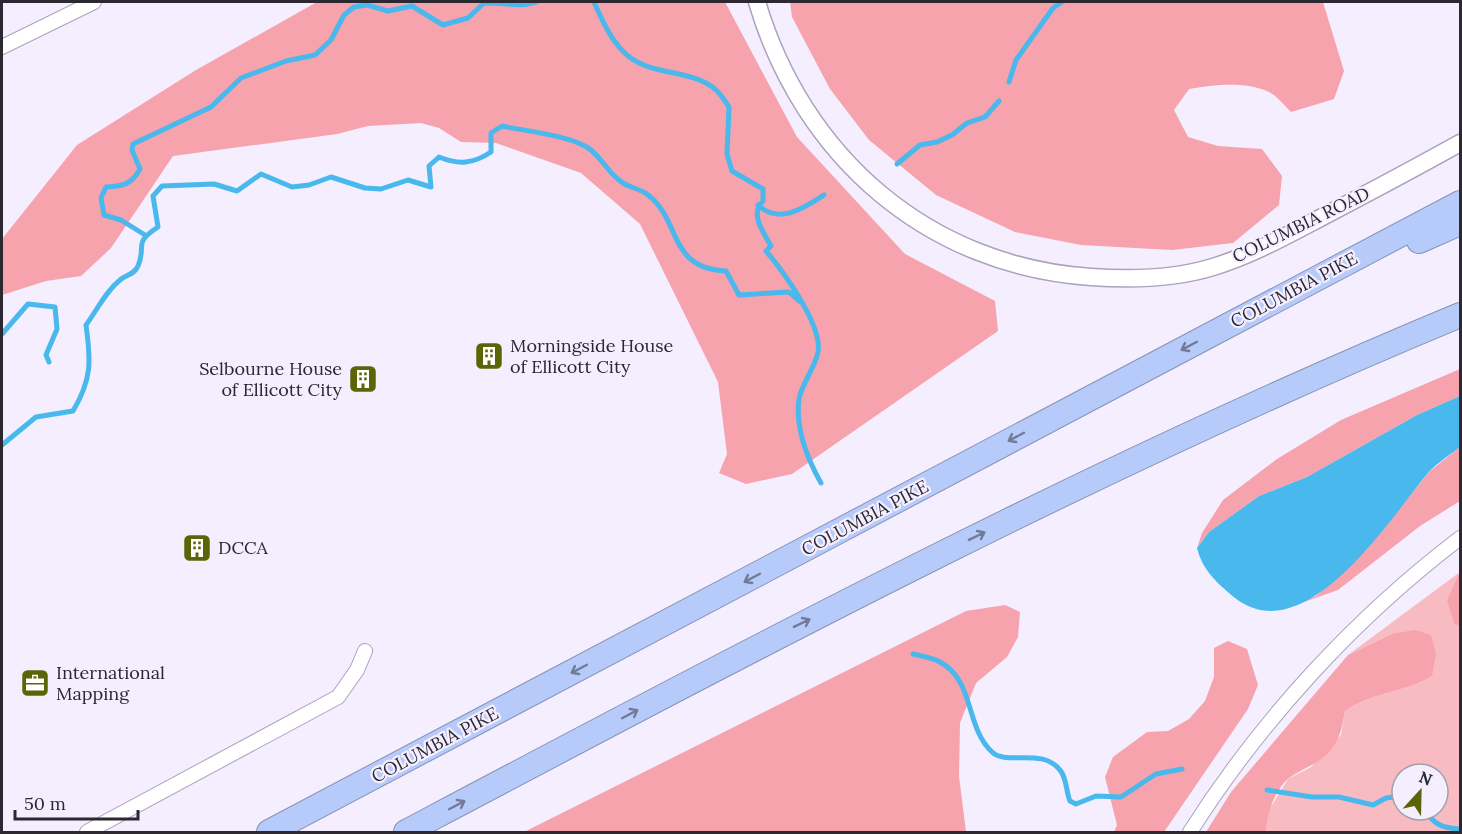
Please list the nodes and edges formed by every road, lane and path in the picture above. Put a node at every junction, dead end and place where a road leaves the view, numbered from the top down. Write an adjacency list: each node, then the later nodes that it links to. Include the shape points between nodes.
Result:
1 (94, 2): 3 (street)
2 (757, 2): 4 (street, COLUMBIA ROAD, via 776,58 795,95 819,130 874,188 939,236 1047,273 1147,278 1212,267 1278,240)
3 (2, 47)
4 (1461, 143)
5 (1461, 202): 8 (highway, COLUMBIA PIKE)
6 (1461, 223): 8 (highway)
7 (1461, 317): 13 (highway, one-way to 7, via 784,632 1104,472 1411,335)
8 (1240, 319): 12 (highway, COLUMBIA PIKE, one-way to 12)
9 (1461, 538): 14 (street, via 1349,634 1300,687 1251,745)
10 (365, 651): 11 (street, via 338,697)
11 (87, 832)
12 (269, 832)
13 (406, 832)
14 (1190, 832)

